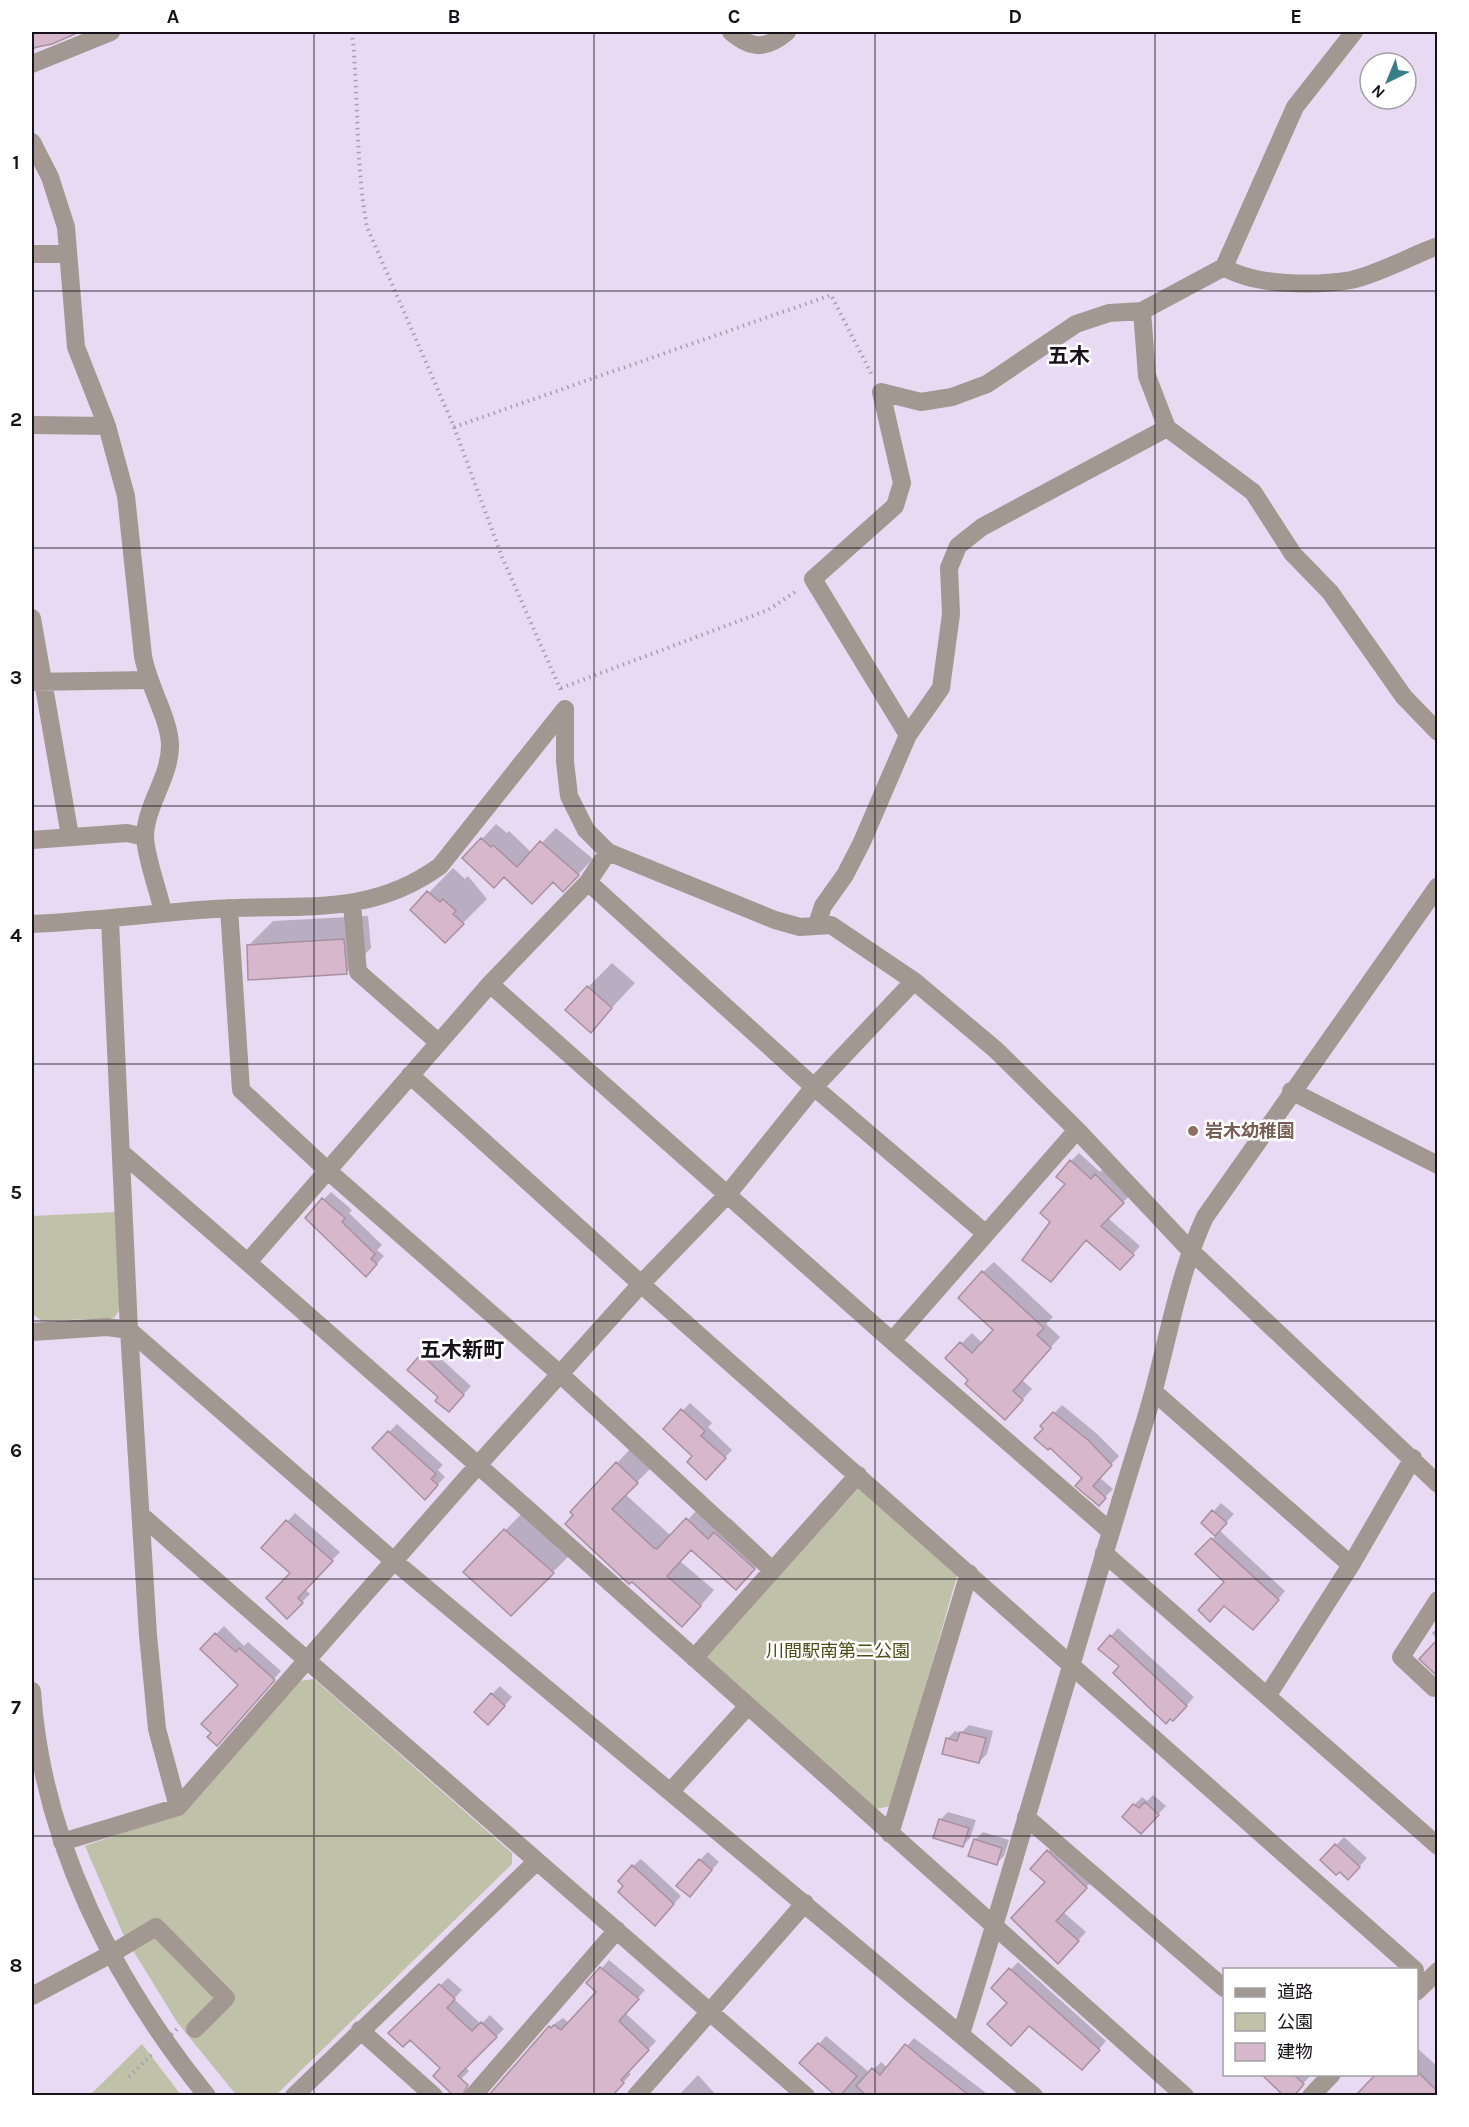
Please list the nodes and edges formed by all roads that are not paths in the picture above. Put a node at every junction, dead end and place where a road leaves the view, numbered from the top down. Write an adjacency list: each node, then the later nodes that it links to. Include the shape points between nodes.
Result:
1 (111, 32): 5 (street)
2 (731, 32): 3 (street, via 755,46 772,44)
3 (787, 32)
4 (1354, 32): 10 (street, via 1294,107)
5 (32, 64)
6 (32, 142): 9 (street, via 50,177 66,226)
7 (1437, 246): 10 (street, via 1352,279 1272,283)
8 (32, 254): 9 (street)
9 (68, 254): 13 (street, via 76,347)
10 (1224, 267): 11 (street)
11 (1142, 311): 14 (street, via 1147,376); 19 (street, via 1109,314 1076,324 987,384 952,397 921,402 881,392 902,483 895,506 813,579)
12 (32, 425): 13 (street)
13 (107, 426): 16 (street, via 126,496)
14 (1167, 428): 18 (street, via 1254,492 1293,554 1330,592 1404,697); 19 (street, via 982,527 958,546 949,568 951,614 941,688)
15 (32, 618): 17 (street)
16 (147, 680): 17 (street); 21 (street, via 170,742 169,763)
17 (36, 682): 20 (street)
18 (1437, 732)
19 (908, 735): 31 (street, via 862,842)
20 (70, 837): 21 (street, via 128,833); 22 (street)
21 (145, 837): 28 (street)
22 (32, 840)
23 (608, 852): 24 (street); 26 (street, via 586,830 569,796 565,709 440,866 424,878); 31 (street, via 776,920 800,927)
24 (588, 882): 33 (street); 36 (street)
25 (1437, 886): 37 (street)
26 (352, 904): 27 (street); 34 (street, via 358,972)
27 (228, 908): 28 (street); 41 (street, via 241,1090)
28 (164, 912): 29 (street)
29 (110, 920): 30 (street); 39 (street)
30 (32, 924)
31 (817, 924): 32 (street, via 831,925)
32 (914, 981): 36 (street); 38 (street, via 996,1050)
33 (490, 984): 34 (street); 42 (street)
34 (438, 1042): 35 (street)
35 (410, 1075): 41 (street); 46 (street)
36 (814, 1087): 42 (street); 43 (street)
37 (1291, 1091): 40 (street); 44 (street, via 1205,1217)
38 (1077, 1130): 43 (street); 44 (street)
39 (122, 1153): 45 (street); 47 (street)
40 (1437, 1165)
41 (327, 1170): 45 (street); 50 (street)
42 (726, 1195): 46 (street); 49 (street)
43 (984, 1233): 49 (street)
44 (1190, 1250): 51 (street); 52 (street)
45 (248, 1262): 53 (street)
46 (641, 1284): 50 (street); 54 (street)
47 (129, 1330): 48 (street, via 107,1327); 56 (street); 59 (street)
48 (32, 1332)
49 (892, 1341): 57 (street)
50 (560, 1374): 53 (street); 61 (street)
51 (1154, 1392): 57 (street); 60 (street)
52 (1413, 1458): 55 (street); 60 (street)
53 (479, 1464): 59 (street); 64 (street)
54 (858, 1475): 61 (street); 62 (street)
55 (1437, 1484)
56 (142, 1516): 65 (street); 72 (street, via 157,1729)
57 (1110, 1531): 58 (street)
58 (1104, 1553): 66 (street); 69 (street)
59 (395, 1562): 65 (street); 71 (street)
60 (1351, 1565): 69 (street)
61 (772, 1570): 64 (street)
62 (969, 1574): 66 (street); 74 (street)
63 (1437, 1600): 67 (street, via 1401,1657)
64 (694, 1658): 70 (street)
65 (309, 1660): 72 (street); 77 (street)
66 (1070, 1664): 73 (street); 82 (street)
67 (1434, 1688)
68 (32, 1691): 75 (street, via 34,1721)
69 (1268, 1695): 76 (street)
70 (747, 1707): 71 (street); 74 (street)
71 (671, 1791): 78 (street)
72 (178, 1807): 75 (street)
73 (1026, 1817): 79 (street); 83 (street)
74 (890, 1834): 79 (street)
75 (62, 1842): 81 (street, via 85,1903)
76 (1437, 1846)
77 (537, 1861): 80 (street); 87 (street)
78 (805, 1903): 85 (street); 88 (street)
79 (995, 1927): 88 (street); 97 (street)
80 (617, 1930): 85 (street); 93 (street)
81 (111, 1954): 84 (street); 86 (street, via 156,1927 226,1998); 90 (street, via 175,2057)
82 (1412, 1968)
83 (1223, 1987)
84 (32, 1996)
85 (709, 2011): 94 (street); 95 (street)
86 (186, 2029)
87 (360, 2030): 91 (street); 92 (street)
88 (961, 2034): 96 (street)
89 (1328, 2076): 98 (street)
90 (207, 2096)
91 (294, 2096)
92 (434, 2096)
93 (473, 2096)
94 (636, 2096)
95 (806, 2096)
96 (1034, 2096)
97 (1185, 2096)
98 (1311, 2096)

